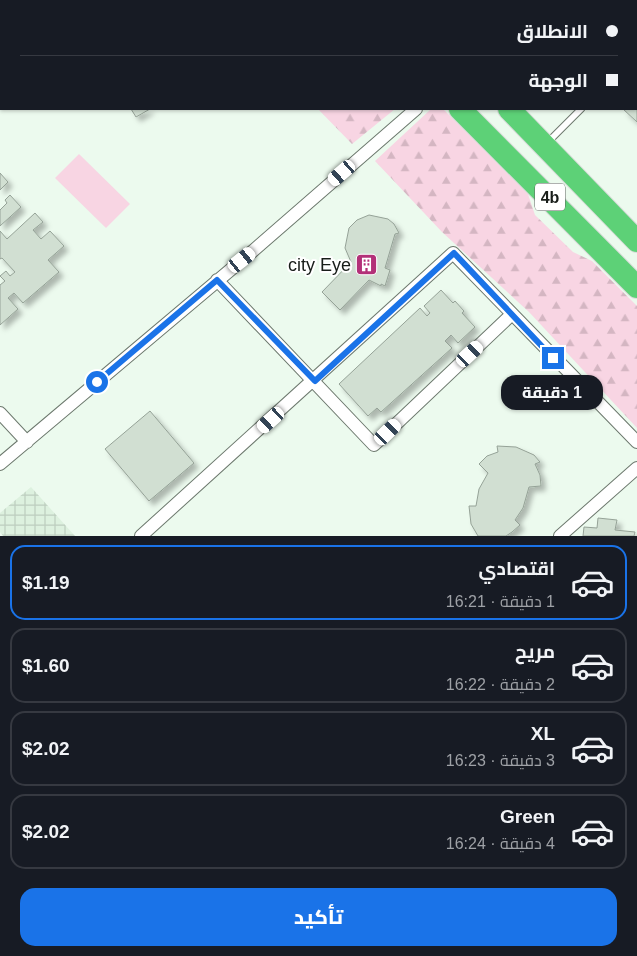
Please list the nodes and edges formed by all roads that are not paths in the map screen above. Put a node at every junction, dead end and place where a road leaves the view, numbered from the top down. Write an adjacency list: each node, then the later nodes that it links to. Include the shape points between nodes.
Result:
1 (415, 110): 10 (street)
2 (461, 110): 7 (highway, 4b)
3 (510, 110): 5 (highway, 4b)
4 (580, 110): 5 (lane)
5 (544, 145): 6 (highway, 4b)
6 (593, 195): 7 (highway); 8 (highway, 4b)
7 (570, 216): 11 (highway, 4b)
8 (627, 224): 9 (highway, 4b)
9 (637, 241)
10 (217, 280): 13 (street); 15 (street)
11 (637, 287)
12 (511, 315): 13 (street, via 454,253); 13 (street, via 374,445); 16 (street)
13 (315, 381): 19 (street)
14 (0, 413): 15 (street)
15 (27, 442): 17 (street)
16 (637, 442)
17 (0, 464)
18 (637, 468): 20 (street)
19 (141, 536)
20 (560, 536)

